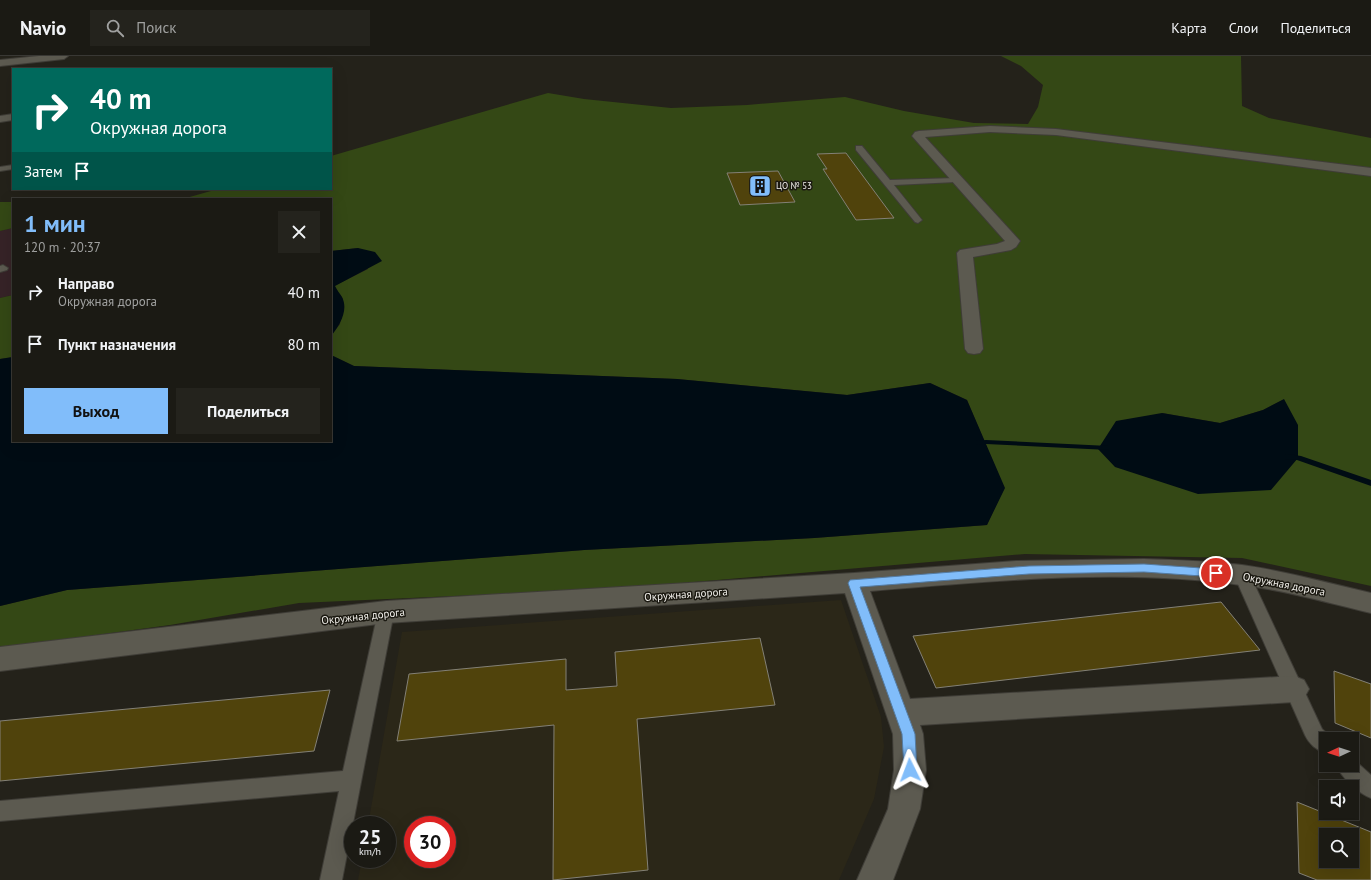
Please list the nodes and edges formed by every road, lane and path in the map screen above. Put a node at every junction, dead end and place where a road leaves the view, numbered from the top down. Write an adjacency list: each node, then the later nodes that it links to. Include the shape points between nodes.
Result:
1 (64, 56): 2 (street)
2 (0, 63)
3 (12, 117): 4 (street)
4 (0, 119)
5 (859, 148): 10 (lane)
6 (12, 167): 7 (lane)
7 (0, 169)
8 (1371, 172): 9 (street, via 1056,132 990,129 919,134 918,136)
9 (956, 180): 10 (lane); 12 (street, via 1013,241 1004,248 965,253)
10 (887, 183): 11 (lane)
11 (918, 220)
12 (974, 349)
13 (1242, 575): 14 (street, Окружная дорога, via 1144,568 1016,570); 15 (street, Окружная дорога, via 1293,584); 18 (lane)
14 (854, 583): 16 (street, Окружная дорога); 19 (street)
15 (1371, 603)
16 (386, 612): 17 (street, Окружная дорога); 22 (lane)
17 (0, 659)
18 (1294, 689): 19 (street); 20 (lane)
19 (901, 713): 26 (street, via 908,734 910,770 904,809)
20 (1319, 739)
21 (1354, 772): 23 (lane)
22 (351, 780): 24 (lane); 25 (lane)
23 (1371, 788)
24 (0, 811)
25 (331, 880)
26 (874, 880)

